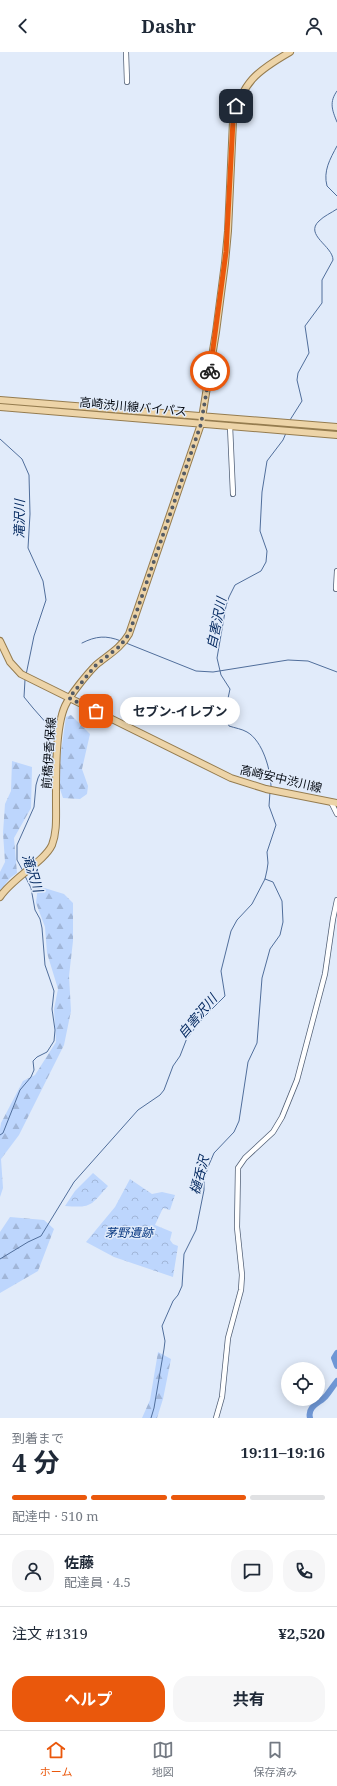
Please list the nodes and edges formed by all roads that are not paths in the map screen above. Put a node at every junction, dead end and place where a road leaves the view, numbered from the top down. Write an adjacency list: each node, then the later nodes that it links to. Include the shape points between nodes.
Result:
1 (126, 52): 3 (street)
2 (290, 52): 6 (main road, 前橋伊香保線, via 266,66 254,77 242,92 236,106 233,121 226,263)
3 (127, 82)
4 (0, 400): 6 (main road, 高崎渋川線バイパス)
5 (0, 407): 7 (main road, 高崎渋川線バイパス)
6 (202, 417): 7 (main road, 前橋伊香保線); 9 (main road, 高崎渋川線バイパス)
7 (201, 424): 8 (main road, 高崎渋川線バイパス); 15 (main road, 前橋伊香保線, via 129,634 120,646 95,666)
8 (230, 426): 10 (main road, 高崎渋川線バイパス); 11 (street)
9 (337, 428)
10 (337, 435)
11 (233, 494)
12 (337, 572): 13 (street)
13 (336, 589)
14 (0, 641): 15 (main road, 高崎安中渋川線, via 10,664 22,674)
15 (69, 698): 16 (main road, 高崎安中渋川線, via 231,778 269,790); 18 (main road, 前橋伊香保線, via 60,724 54,837 48,851 20,875)
16 (334, 803): 17 (street)
17 (337, 814)
18 (0, 897)
19 (337, 900): 20 (street, via 325,974 297,1080 273,1132 238,1168 237,1227 241,1290 228,1338 222,1396)
20 (216, 1418)

